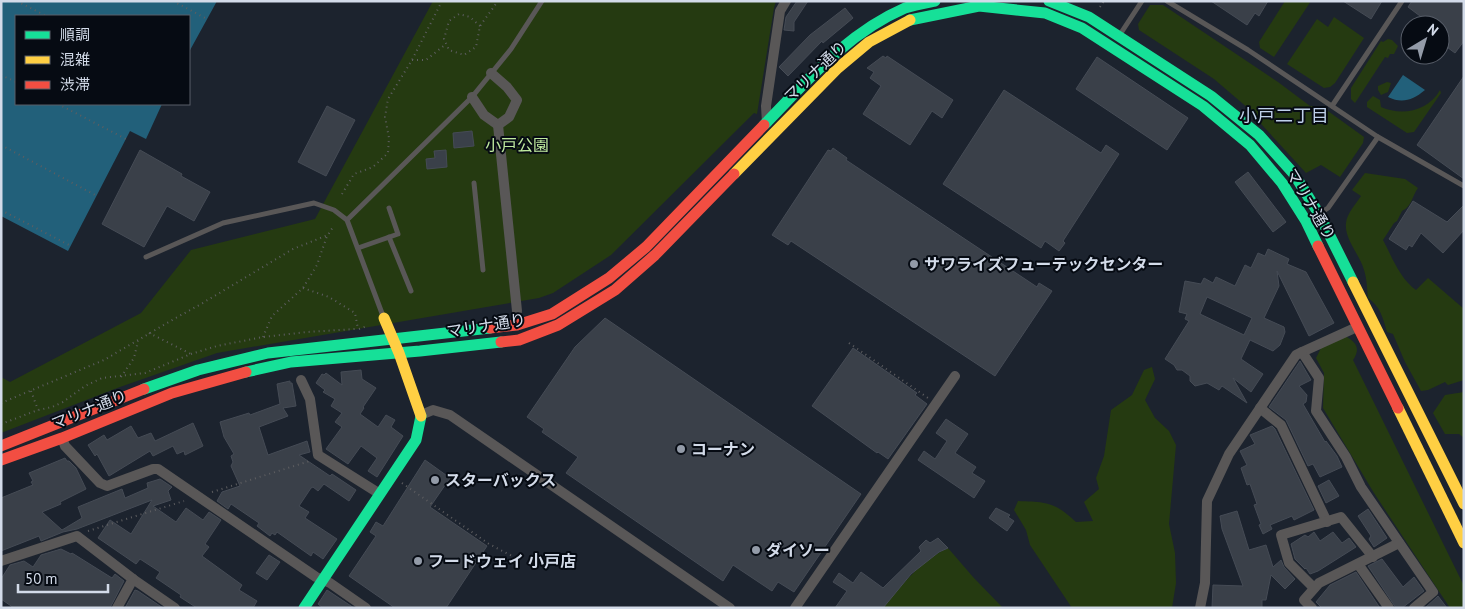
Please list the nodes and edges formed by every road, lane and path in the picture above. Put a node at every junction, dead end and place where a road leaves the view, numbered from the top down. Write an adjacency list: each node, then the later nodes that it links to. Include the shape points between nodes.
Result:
1 (17, 1): 14 (path)
2 (173, 1): 15 (path)
3 (442, 1): 19 (path)
4 (498, 1): 16 (path)
5 (542, 1): 20 (lane)
6 (786, 1): 26 (street, via 780,11 766,106)
7 (935, 1): 26 (street, マリナ通り, via 906,8 862,32 830,57)
8 (1049, 1): 17 (street, マリナ通り, via 1088,17)
9 (1104, 1): 13 (path)
10 (1142, 1): 17 (lane)
11 (1166, 1): 25 (lane)
12 (1402, 1): 25 (lane)
13 (1099, 9)
14 (44, 15)
15 (207, 19)
16 (480, 26): 18 (path, via 476,47 464,55 449,50); 18 (path, via 470,17 459,14 449,21 444,39)
17 (1119, 36): 37 (street, マリナ通り, via 1212,96 1259,135 1294,174)
18 (446, 44): 19 (path, via 426,60)
19 (412, 60): 33 (path, via 388,99 385,117 388,154 373,167 354,174)
20 (491, 73): 23 (lane); 27 (street, via 517,100 509,117)
21 (1, 75): 22 (path)
22 (15, 82)
23 (472, 97): 27 (street, via 484,115); 38 (lane)
24 (60, 105): 29 (path)
25 (1332, 106): 28 (lane)
26 (767, 122): 54 (street, マリナ通り, via 646,246 609,278 552,314 517,325)
27 (498, 125): 48 (street)
28 (1378, 137): 32 (lane); 37 (lane, via 1328,208)
29 (126, 139)
30 (1, 145): 34 (path)
31 (474, 184): 45 (lane)
32 (1464, 186)
33 (342, 194)
34 (97, 196)
35 (389, 208): 41 (lane, via 398,234)
36 (1, 210): 42 (path)
37 (1318, 214): 74 (street, マリナ通り)
38 (347, 220): 43 (lane); 44 (lane, via 334,210 314,203 223,224)
39 (334, 227): 40 (path)
40 (328, 235): 46 (path); 52 (path, via 293,249)
41 (389, 237): 43 (lane); 47 (lane)
42 (71, 246)
43 (358, 248): 49 (lane)
44 (146, 257)
45 (483, 270)
46 (303, 288): 50 (path, via 329,297 355,313 358,329); 53 (path, via 272,316)
47 (411, 291)
48 (517, 311)
49 (384, 318): 54 (street)
50 (367, 326)
51 (1357, 326): 57 (street, マリナ通り, via 1306,222 1282,183 1250,145 1203,106 1082,28 1045,14 979,6 911,20 869,42 838,68 655,255 615,290 558,325 519,340); 58 (street); 75 (street, マリナ通り)
52 (149, 333): 55 (path); 59 (path)
53 (262, 337)
54 (393, 339): 57 (street); 70 (street, マリナ通り, via 268,353 214,366 114,400)
55 (138, 340): 61 (path, via 134,358); 63 (path, via 104,360)
56 (849, 343): 65 (path)
57 (399, 352): 68 (street); 69 (street, マリナ通り, via 292,362 256,369 172,393)
58 (1302, 352): 66 (street, via 1296,355); 78 (street, via 1319,378 1316,411)
59 (191, 354)
60 (955, 376): 65 (street)
61 (121, 377)
62 (301, 380): 73 (street, via 310,399 318,455)
63 (31, 391): 64 (path); 67 (path)
64 (1, 403)
65 (936, 403): 91 (street)
66 (1260, 408): 76 (street, via 1281,425); 92 (street, via 1229,454 1207,501 1206,583)
67 (38, 410)
68 (421, 415): 73 (street, via 416,440); 90 (street, via 433,410 450,414)
69 (62, 438): 71 (street, マリナ通り); 84 (street, via 65,446 100,483 107,486 158,469)
70 (1, 446)
71 (1, 460)
72 (399, 481): 79 (path, via 489,544)
73 (380, 494): 84 (street)
74 (1463, 500): 75 (street)
75 (1446, 507): 77 (street, マリナ通り)
76 (1327, 522): 80 (street, via 1342,517); 85 (street, via 1281,535 1289,563)
77 (1464, 542)
78 (1399, 543): 80 (street); 95 (street, via 1433,592)
79 (512, 556)
80 (1373, 557): 82 (street)
81 (1, 561): 83 (street, via 77,536)
82 (1358, 564): 85 (street); 94 (street)
83 (133, 579): 86 (street); 87 (street)
84 (322, 580): 88 (street); 89 (street)
85 (1314, 588): 93 (street, via 1304,600)
86 (173, 607)
87 (117, 608)
88 (304, 608)
89 (366, 608)
90 (730, 608)
91 (795, 608)
92 (1200, 608)
93 (1312, 608)
94 (1389, 608)
95 (1414, 608)

